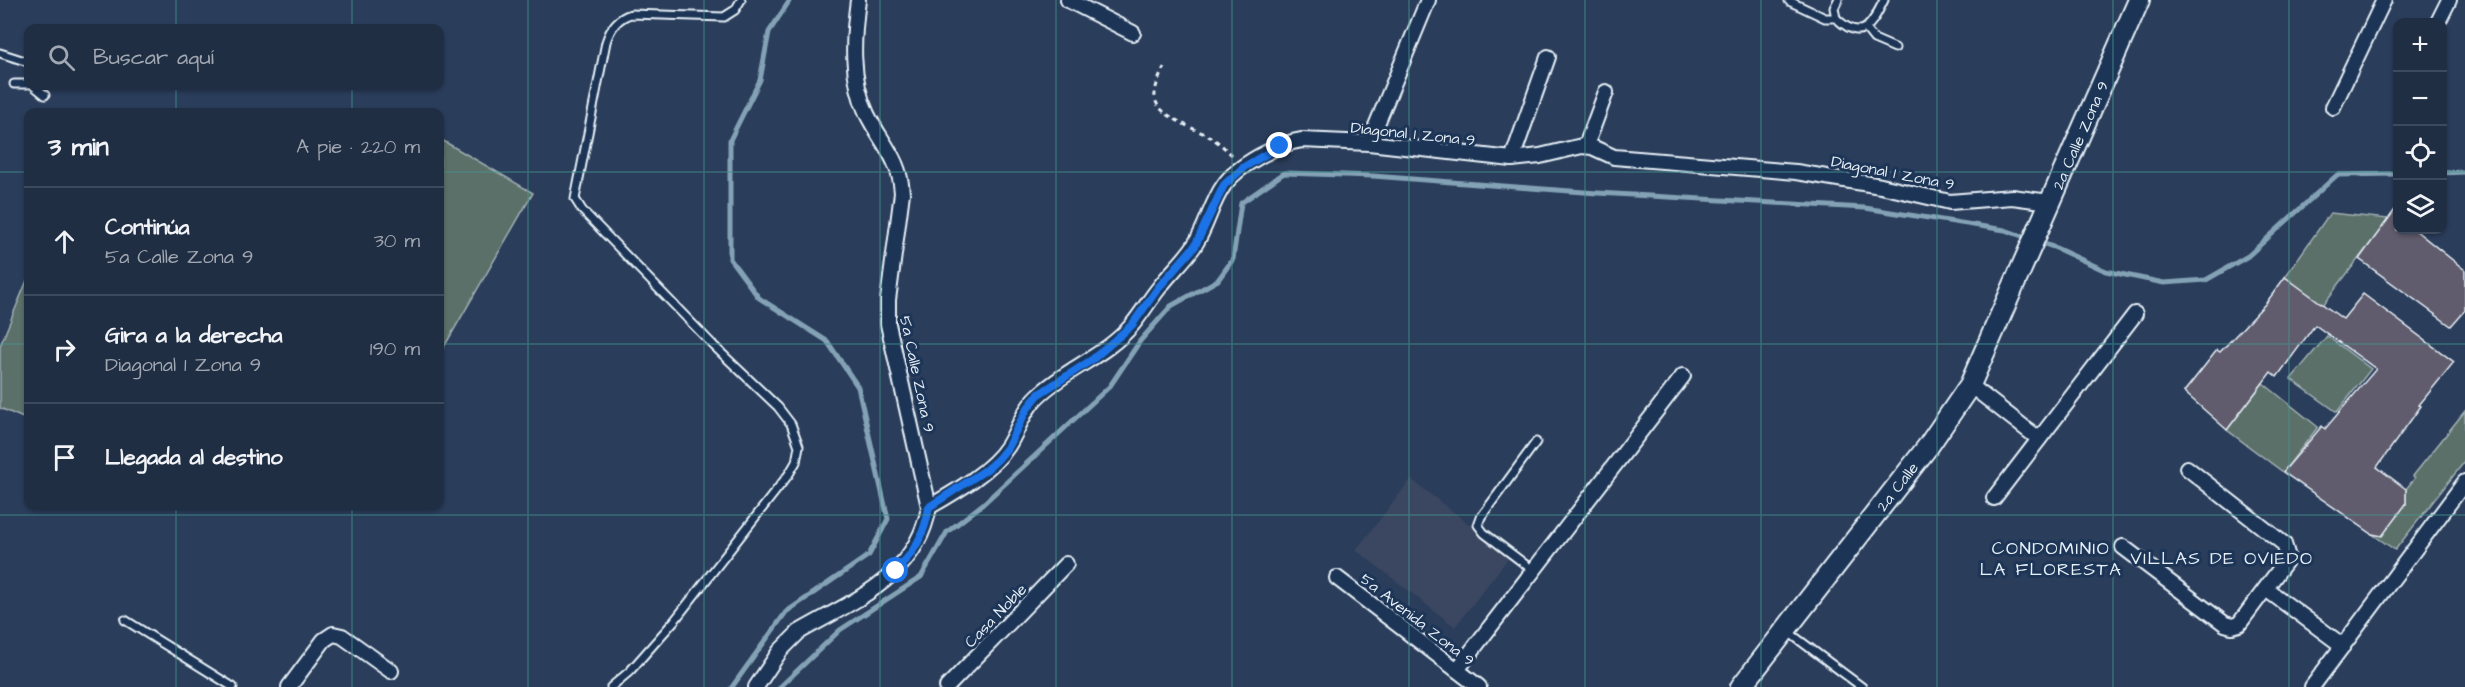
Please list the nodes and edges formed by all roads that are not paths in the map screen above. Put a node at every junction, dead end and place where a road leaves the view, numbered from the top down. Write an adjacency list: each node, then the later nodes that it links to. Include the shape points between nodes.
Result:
1 (741, 0): 51 (lane, via 724,17 631,14 614,26 606,42 576,199 582,210 778,406 791,424 799,452 789,474 675,620)
2 (858, 0): 38 (street, 5a Calle Zona 9, via 855,76 866,111 891,151 901,179 888,324)
3 (1068, 0): 14 (street)
4 (1428, 0): 25 (street)
5 (1838, 0): 11 (lane, via 1834,8)
6 (1884, 0): 13 (lane)
7 (2139, 0): 28 (street, 2a Calle Zona 9)
8 (2384, 0): 24 (street)
9 (2449, 0): 12 (street)
10 (1789, 1): 11 (lane, via 1825,18)
11 (1836, 18): 13 (lane, via 1859,31)
12 (2441, 18)
13 (1866, 29): 15 (lane, via 1874,39)
14 (1133, 33)
15 (1895, 48)
16 (0, 53): 18 (lane)
17 (1548, 57): 27 (street)
18 (24, 61)
19 (14, 84): 20 (lane)
20 (24, 84)
21 (39, 90): 23 (lane)
22 (1606, 92): 26 (street)
23 (45, 95)
24 (2333, 107)
25 (1369, 143): 27 (street, Diagonal 1 Zona 9); 38 (street, Diagonal 1 Zona 9, via 1292,141 1244,167 1224,185 1195,246 1132,325 1093,359 1039,394 998,459)
26 (1586, 146): 27 (street, Diagonal 1 Zona 9); 28 (street, Diagonal 1 Zona 9, via 1614,158 1796,172 1950,202 2012,197)
27 (1512, 159)
28 (2049, 206): 29 (street, 2a Calle Zona 9)
29 (2022, 270): 32 (street, 2a Calle)
30 (2135, 314): 33 (street)
31 (1683, 376): 41 (street)
32 (1970, 385): 33 (street); 45 (street, 2a Calle, via 1929,445)
33 (2039, 439): 37 (street)
34 (1536, 442): 41 (lane, via 1478,525)
35 (2187, 468): 43 (street, via 2284,544 2286,561)
36 (2465, 482): 46 (street)
37 (1994, 498)
38 (929, 507): 52 (street, 5a Calle Zona 9, via 923,535 896,571 789,640)
39 (2123, 547): 43 (street, via 2225,624 2239,624)
40 (1066, 564): 53 (street, Casa Noble)
41 (1535, 571): 47 (street)
42 (1337, 578): 47 (street, 5a Avenida Zona 9)
43 (2266, 589): 46 (street)
44 (125, 620): 49 (lane)
45 (1785, 629): 55 (street, 2a Calle); 56 (lane)
46 (2343, 646): 57 (street)
47 (1457, 670): 54 (street, 5a Avenida Zona 9)
48 (391, 671): 50 (street, via 342,636 333,634 324,640)
49 (233, 687)
50 (289, 687)
51 (611, 687)
52 (756, 687)
53 (947, 687)
54 (1479, 687)
55 (1741, 687)
56 (1862, 687)
57 (2312, 687)

